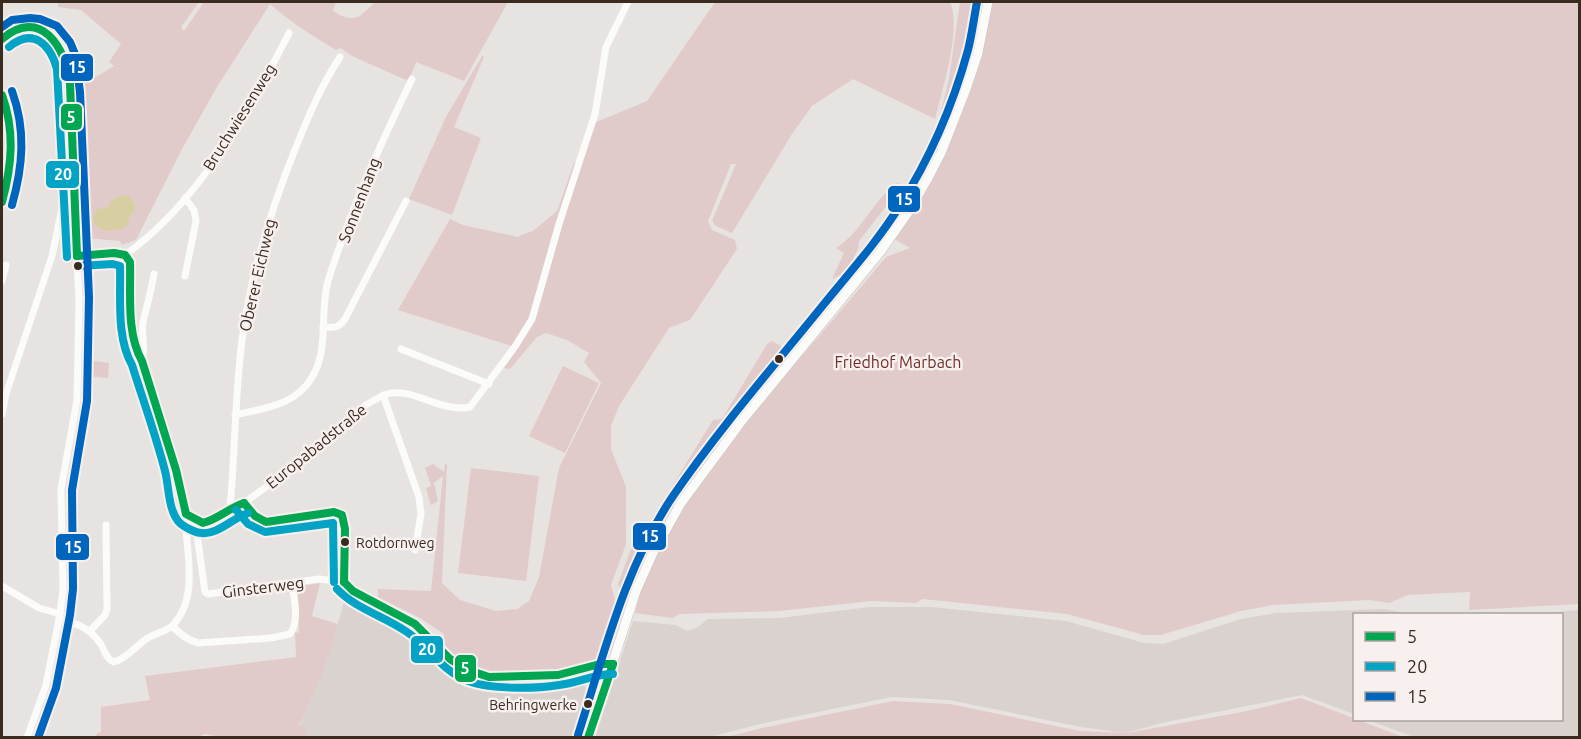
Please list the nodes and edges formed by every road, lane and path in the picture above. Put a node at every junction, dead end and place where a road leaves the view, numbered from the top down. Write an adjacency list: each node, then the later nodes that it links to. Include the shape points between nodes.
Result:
1 (628, 2): 21 (street, Europabadstraße, via 606,47 596,114 532,319)
2 (988, 2): 36 (main road, via 966,89 928,178 881,251 741,422 681,503 636,591)
3 (289, 33): 9 (street, Bruchwiesenweg, via 239,123)
4 (2, 39): 8 (street, via 30,27 50,34 61,48 70,92)
5 (340, 57): 24 (street, Oberer Eichweg, via 319,91 285,173 262,243 246,314)
6 (412, 79): 18 (street, Sonnenhang, via 358,197 328,282)
7 (2, 95): 11 (street, via 9,115 12,158)
8 (73, 194): 13 (street); 23 (street, via 63,204 52,256)
9 (185, 198): 12 (street, Bruchwiesenweg, via 147,239); 16 (street, via 196,220)
10 (406, 201): 18 (street, via 345,319 335,328)
11 (2, 202)
12 (125, 255): 13 (street); 20 (street, via 130,262 134,344)
13 (77, 256): 33 (street, via 79,374 61,489)
14 (6, 265): 17 (street)
15 (154, 274): 20 (street, via 144,322)
16 (185, 276)
17 (2, 281)
18 (323, 327): 24 (street, Sonnenhang, via 317,368 300,393 281,405)
19 (401, 349): 21 (street)
20 (142, 361): 27 (street, via 176,470 184,510)
21 (489, 384): 22 (street, Europabadstraße, via 470,407 458,409 414,396)
22 (383, 395): 25 (street, Europabadstraße); 29 (street, via 419,497 421,514)
23 (2, 414)
24 (235, 415): 26 (street, Oberer Eichweg)
25 (244, 503): 26 (street, Europabadstraße); 30 (street, via 266,522 334,512 342,515)
26 (230, 508): 27 (street, Europabadstraße, via 215,520)
27 (195, 520): 31 (street, Ginsterweg, via 205,592); 34 (street, via 186,529 187,599)
28 (106, 525): 35 (street, via 107,609)
29 (415, 550)
30 (344, 582): 31 (street, Ginsterweg, via 319,579); 36 (street, via 352,591 415,624 450,659 468,670 489,676 558,675)
31 (292, 583): 34 (street, via 295,627 290,634 198,644)
32 (2, 586): 33 (street)
33 (60, 616): 35 (street); 37 (street, via 46,685)
34 (172, 626): 35 (street, via 114,662)
35 (90, 631)
36 (613, 664): 38 (main road)
37 (27, 738)
38 (588, 738)

